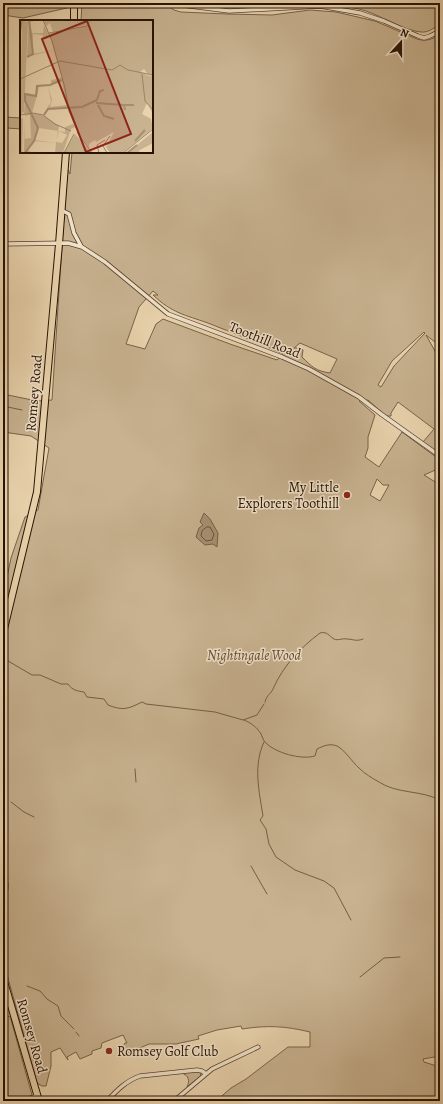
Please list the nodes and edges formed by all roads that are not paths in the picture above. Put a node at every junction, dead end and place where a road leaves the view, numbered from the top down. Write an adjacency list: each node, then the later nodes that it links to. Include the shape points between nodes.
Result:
1 (74, 3): 3 (main road)
2 (175, 3): 4 (street, via 229,11 320,6 366,15 424,38)
3 (74, 20)
4 (440, 31)
5 (66, 153): 6 (main road, Romsey Road)
6 (61, 210): 8 (main road, Romsey Road); 9 (street, via 69,214 77,240)
7 (3, 244): 8 (street, Toothill Road)
8 (59, 244): 9 (street, Toothill Road, via 68,243); 11 (main road, Romsey Road, via 37,492)
9 (82, 247): 10 (street, Toothill Road, via 105,262 168,314 310,369 359,397)
10 (440, 456)
11 (3, 633)
12 (3, 978): 15 (main road, Romsey Road)
13 (258, 1047): 14 (street)
14 (206, 1074): 17 (street, via 197,1070 140,1076 121,1086); 18 (street)
15 (38, 1099): 16 (street)
16 (28, 1101)
17 (107, 1101)
18 (174, 1101)

